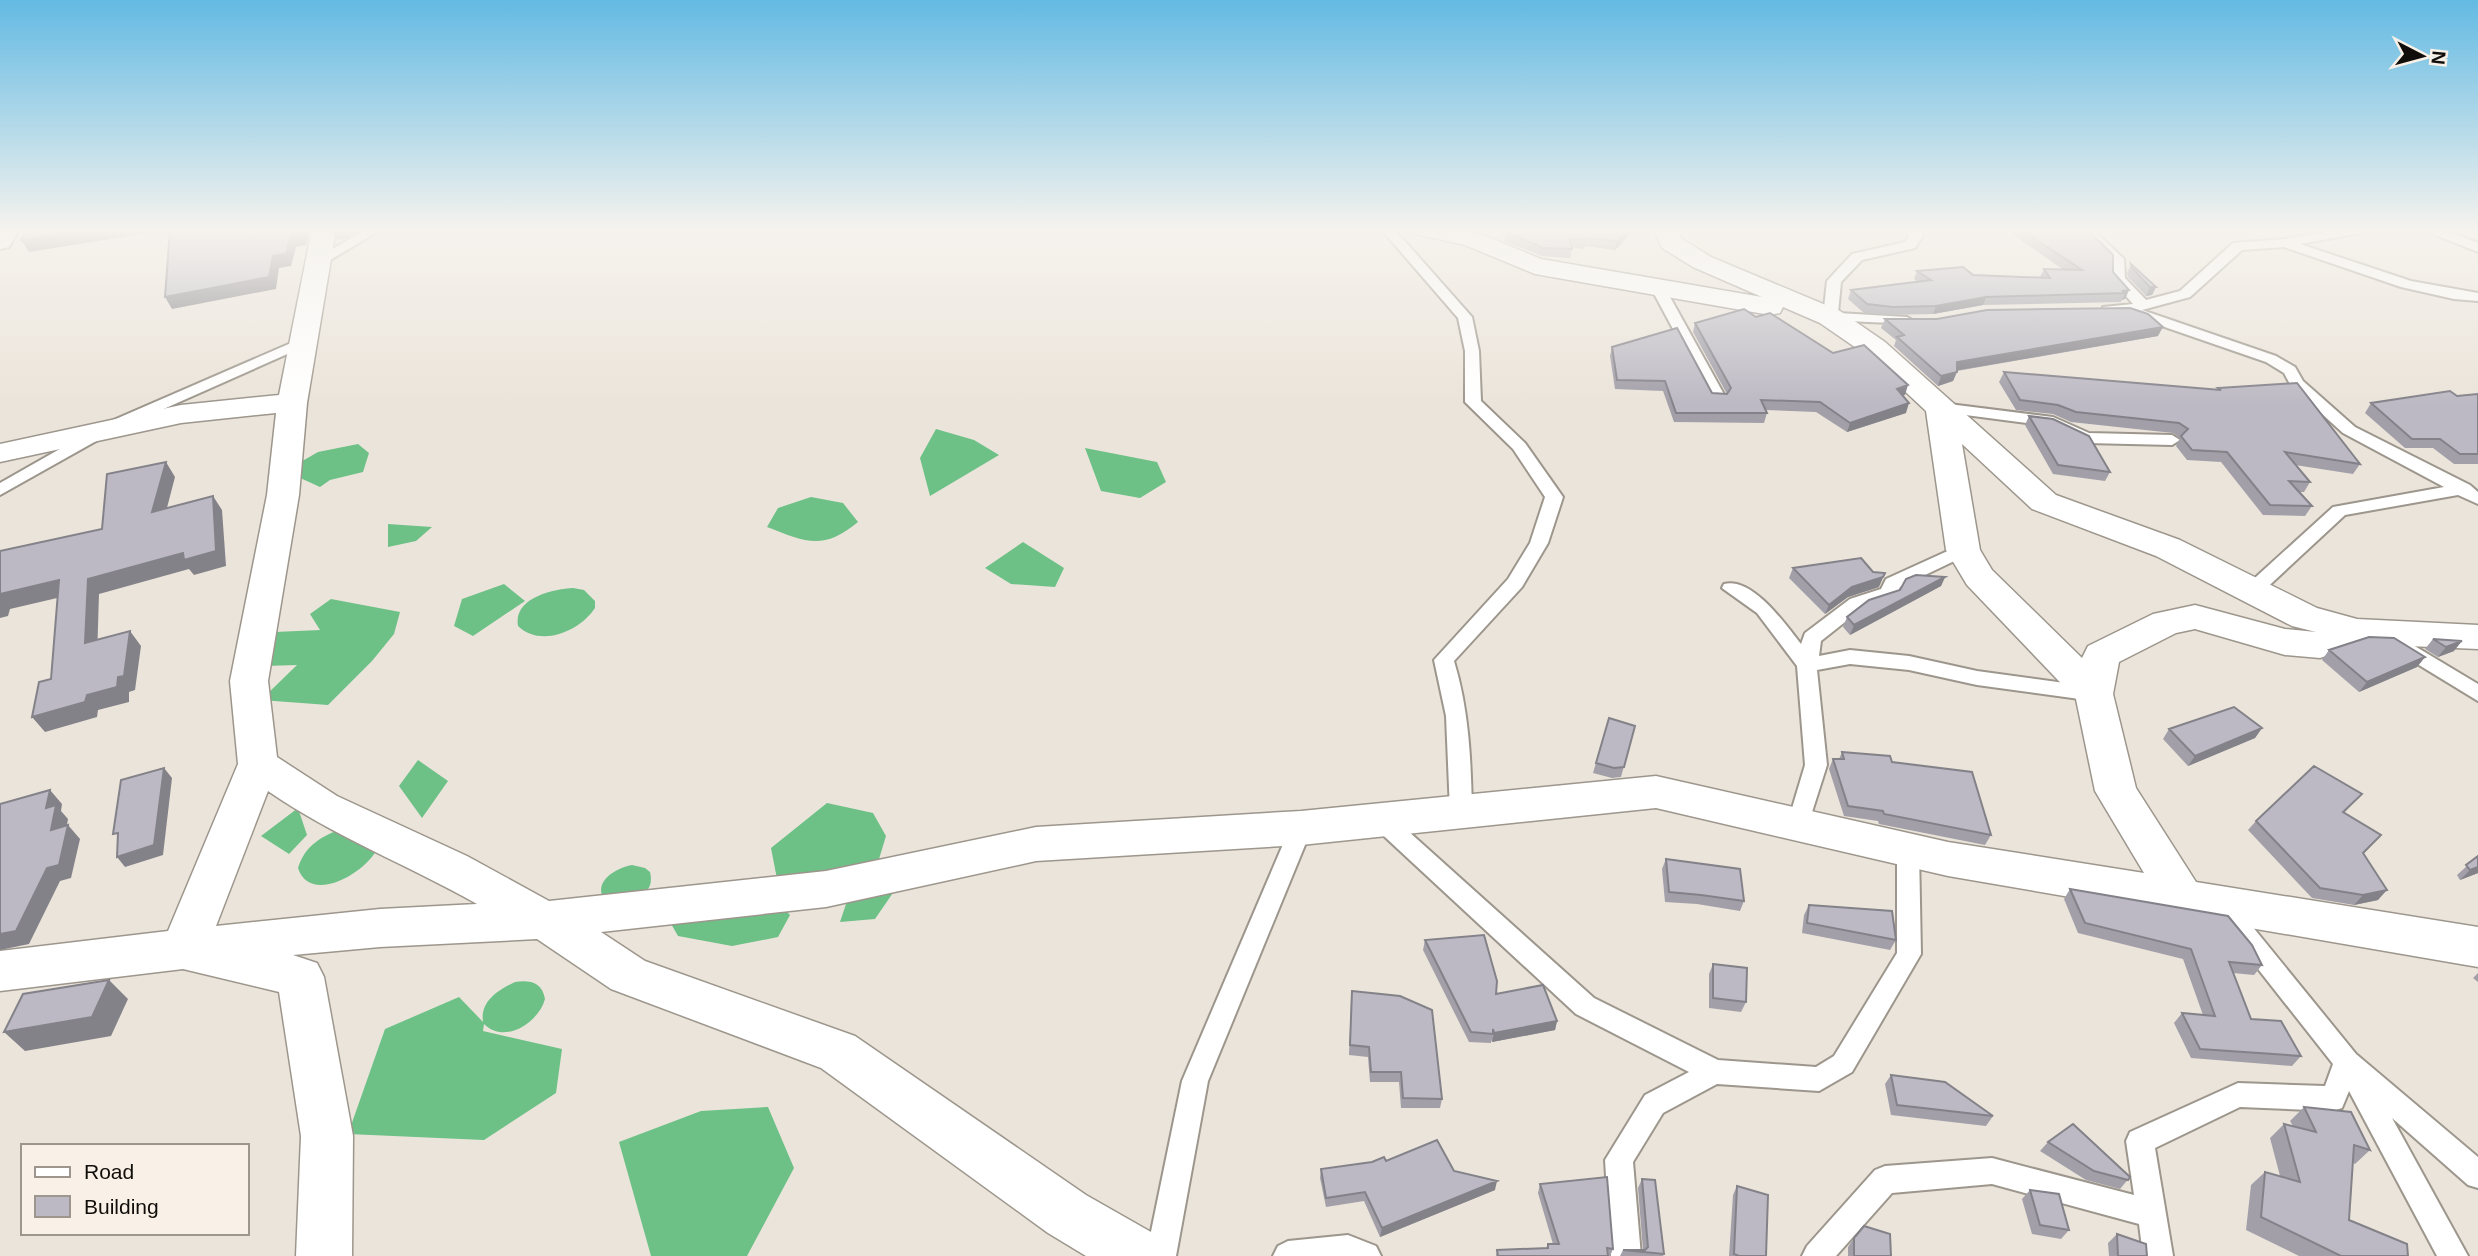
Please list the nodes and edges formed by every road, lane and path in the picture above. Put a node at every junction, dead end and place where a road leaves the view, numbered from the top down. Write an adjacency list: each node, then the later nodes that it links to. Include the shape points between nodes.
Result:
1 (313, 288): 14 (street)
2 (1439, 288): 32 (lane, via 1465,317 1472,351 1473,402 1519,446 1554,498 1539,542 1515,583 1444,660 1460,728)
3 (1658, 288): 12 (street); 15 (lane)
4 (1762, 288): 12 (street)
5 (1833, 288): 12 (lane)
6 (2123, 288): 10 (lane)
7 (2192, 288): 10 (lane, via 2185,294)
8 (2414, 288): 9 (lane)
9 (2478, 297)
10 (2135, 308): 11 (lane); 22 (lane, via 2271,359 2290,370 2296,383 2349,430)
11 (2088, 311)
12 (1830, 317): 13 (lane); 17 (street, via 1875,348)
13 (1922, 321)
14 (305, 341): 16 (street); 18 (lane)
15 (1718, 398)
16 (292, 403): 18 (street, via 239,404); 31 (street, via 283,495 249,681)
17 (1941, 408): 19 (lane, via 2053,422 2086,438); 23 (street); 25 (street, via 2043,502 2168,548)
18 (108, 428): 20 (street); 21 (lane)
19 (2172, 440)
20 (0, 453)
21 (0, 490)
22 (2473, 492): 25 (lane, via 2339,512)
23 (1963, 550): 28 (lane, via 1893,583 1888,593 1857,603 1812,638); 29 (street, via 1979,577)
24 (1731, 588): 28 (lane, via 1765,610)
25 (2253, 590): 26 (street, via 2305,617)
26 (2369, 632): 27 (street); 29 (street, via 2320,645 2285,642 2195,617 2166,623 2101,655); 30 (lane)
27 (2478, 637)
28 (1807, 665): 29 (lane, via 1850,657); 34 (lane, via 1816,765)
29 (2094, 694): 37 (street, via 2116,791)
30 (2478, 694)
31 (258, 764): 38 (street, via 322,807 451,868); 40 (street)
32 (1461, 811): 33 (street); 34 (street, via 1656,792)
33 (1380, 819): 35 (street); 43 (lane, via 1585,1006)
34 (1798, 825): 36 (street)
35 (1301, 828): 38 (street, via 1036,844 826,889); 48 (lane, via 1195,1081)
36 (1908, 850): 37 (street); 43 (lane, via 1909,954 1843,1064 1819,1079)
37 (2202, 903): 39 (street); 42 (lane)
38 (544, 920): 40 (street, via 367,929); 47 (street, via 628,975 838,1052 1067,1214)
39 (2478, 947)
40 (185, 950): 41 (street); 46 (street, via 300,977 327,1136)
41 (0, 971)
42 (2347, 1062): 44 (lane); 45 (lane, via 2333,1099 2238,1095 2140,1141); 54 (lane)
43 (1715, 1072): 51 (lane, via 1654,1104 1619,1160)
44 (2478, 1175)
45 (2153, 1214): 52 (lane, via 1992,1171 1885,1180); 53 (lane)
46 (324, 1256)
47 (1138, 1256)
48 (1161, 1256)
49 (1288, 1256): 50 (lane, via 1348,1250)
50 (1366, 1256)
51 (1626, 1256)
52 (1817, 1256)
53 (2158, 1256)
54 (2453, 1256)

